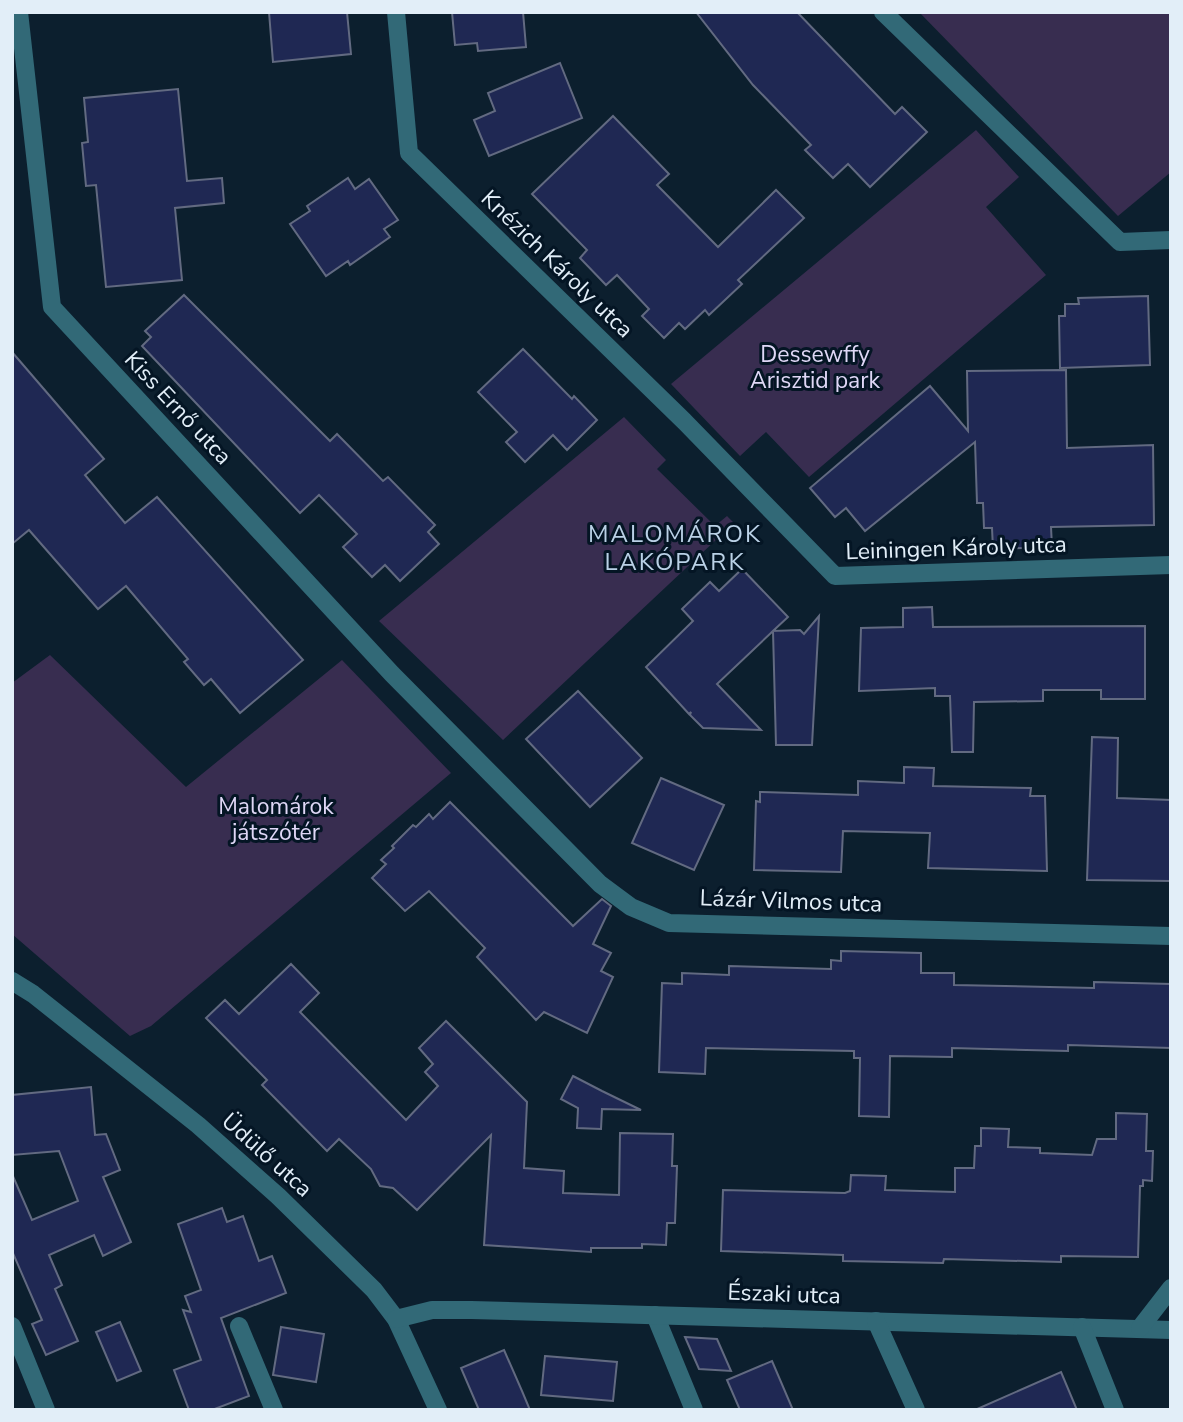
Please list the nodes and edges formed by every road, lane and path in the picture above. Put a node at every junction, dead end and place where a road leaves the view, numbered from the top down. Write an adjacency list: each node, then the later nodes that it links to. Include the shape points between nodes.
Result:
1 (19, 12): 7 (street, Kiss Ernő utca, via 52,307)
2 (396, 12): 5 (street, Knézich Károly utca, via 409,153)
3 (883, 12): 4 (street, via 1120,242)
4 (1171, 240)
5 (771, 511): 6 (street, Leiningen Károly utca, via 835,576)
6 (1171, 565)
7 (473, 756): 8 (street, Lázár Vilmos utca, via 600,884 631,907 669,923)
8 (1171, 936)
9 (12, 981): 12 (street, Üdülő utca, via 198,1125 374,1290)
10 (1171, 1288): 17 (street)
11 (655, 1315): 12 (street, Északi utca, via 432,1310); 13 (street, Északi utca); 22 (street)
12 (396, 1319): 21 (street, Üdülő utca)
13 (877, 1321): 16 (street, Északi utca); 23 (street)
14 (12, 1326): 19 (street)
15 (239, 1326): 20 (street)
16 (1082, 1327): 17 (street, Északi utca); 24 (street)
17 (1140, 1328): 18 (street, Északi utca)
18 (1171, 1330)
19 (46, 1410)
20 (274, 1410)
21 (438, 1410)
22 (694, 1410)
23 (916, 1410)
24 (1115, 1410)

